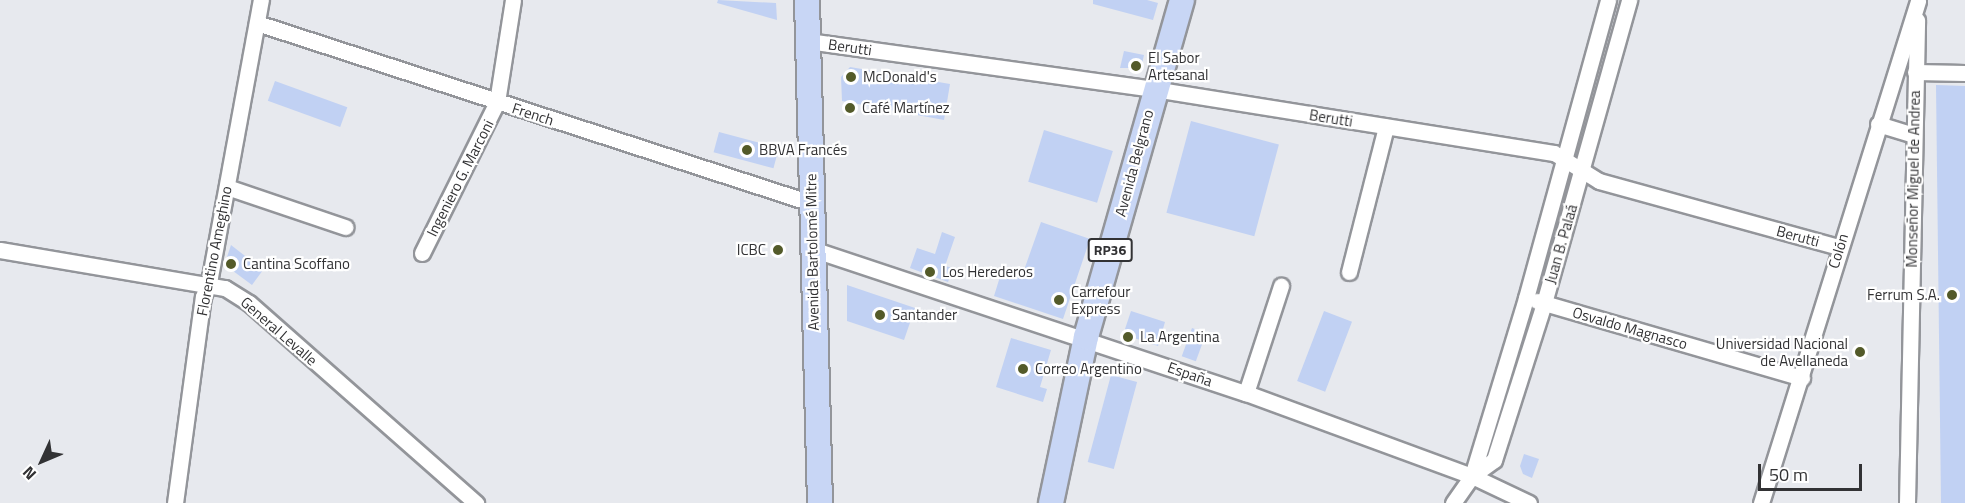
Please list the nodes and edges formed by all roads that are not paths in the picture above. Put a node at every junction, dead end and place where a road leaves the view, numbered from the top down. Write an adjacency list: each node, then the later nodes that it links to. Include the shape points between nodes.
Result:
1 (261, 0): 8 (street, Florentino Ameghino)
2 (513, 0): 13 (street, Ingeniero G. Marconi)
3 (807, 0): 9 (main road, Avenida Bartolomé Mitre)
4 (1182, 0): 12 (main road, Avenida Belgrano / RP36)
5 (1608, 0): 17 (street, Juan B. Palaá)
6 (1629, 0): 18 (street, Juan B. Palaá)
7 (1918, 0): 10 (street, Colón); 14 (street, Colón)
8 (257, 23): 13 (street, French); 19 (street, Florentino Ameghino)
9 (808, 41): 12 (street, Berutti); 20 (main road, Avenida Bartolomé Mitre)
10 (1915, 72): 11 (street); 16 (street, Monseñor Miguel de Andrea)
11 (1965, 73)
12 (1154, 89): 15 (street, Berutti); 31 (main road, Avenida Belgrano / RP36)
13 (497, 102): 20 (street, French); 25 (street, Ingeniero G. Marconi)
14 (1878, 124): 16 (street); 22 (street, Colón)
15 (1386, 126): 17 (street, Berutti, via 1554,153); 26 (street)
16 (1913, 135): 42 (street, Monseñor Miguel de Andrea)
17 (1565, 159): 18 (street, Berutti); 29 (street, Juan B. Palaá)
18 (1581, 172): 22 (street, Berutti, via 1599,181); 30 (street, Juan B. Palaá)
19 (227, 187): 21 (street); 27 (street, Florentino Ameghino)
20 (811, 203): 23 (main road, Avenida Bartolomé Mitre)
21 (345, 227)
22 (1839, 247): 32 (street, Colón)
23 (812, 249): 31 (street, España); 37 (main road, Avenida Bartolomé Mitre)
24 (0, 250): 27 (street, General Levalle)
25 (422, 253)
26 (1349, 272)
27 (208, 284): 35 (street, Florentino Ameghino); 36 (street, General Levalle, via 225,288 249,303)
28 (1281, 286): 33 (street)
29 (1526, 298): 30 (street, Osvaldo Magnasco); 34 (street, Juan B. Palaá)
30 (1544, 303): 32 (street, Osvaldo Magnasco); 34 (street, Juan B. Palaá, via 1494,460)
31 (1086, 337): 33 (street, España); 38 (main road, Avenida Belgrano / RP36)
32 (1802, 378): 41 (street, Colón)
33 (1246, 393): 34 (street, España)
34 (1472, 476): 39 (street, Juan B. Palaá); 40 (street, España)
35 (175, 503)
36 (476, 503)
37 (820, 503)
38 (1051, 503)
39 (1454, 503)
40 (1529, 503)
41 (1761, 503)
42 (1907, 503)

